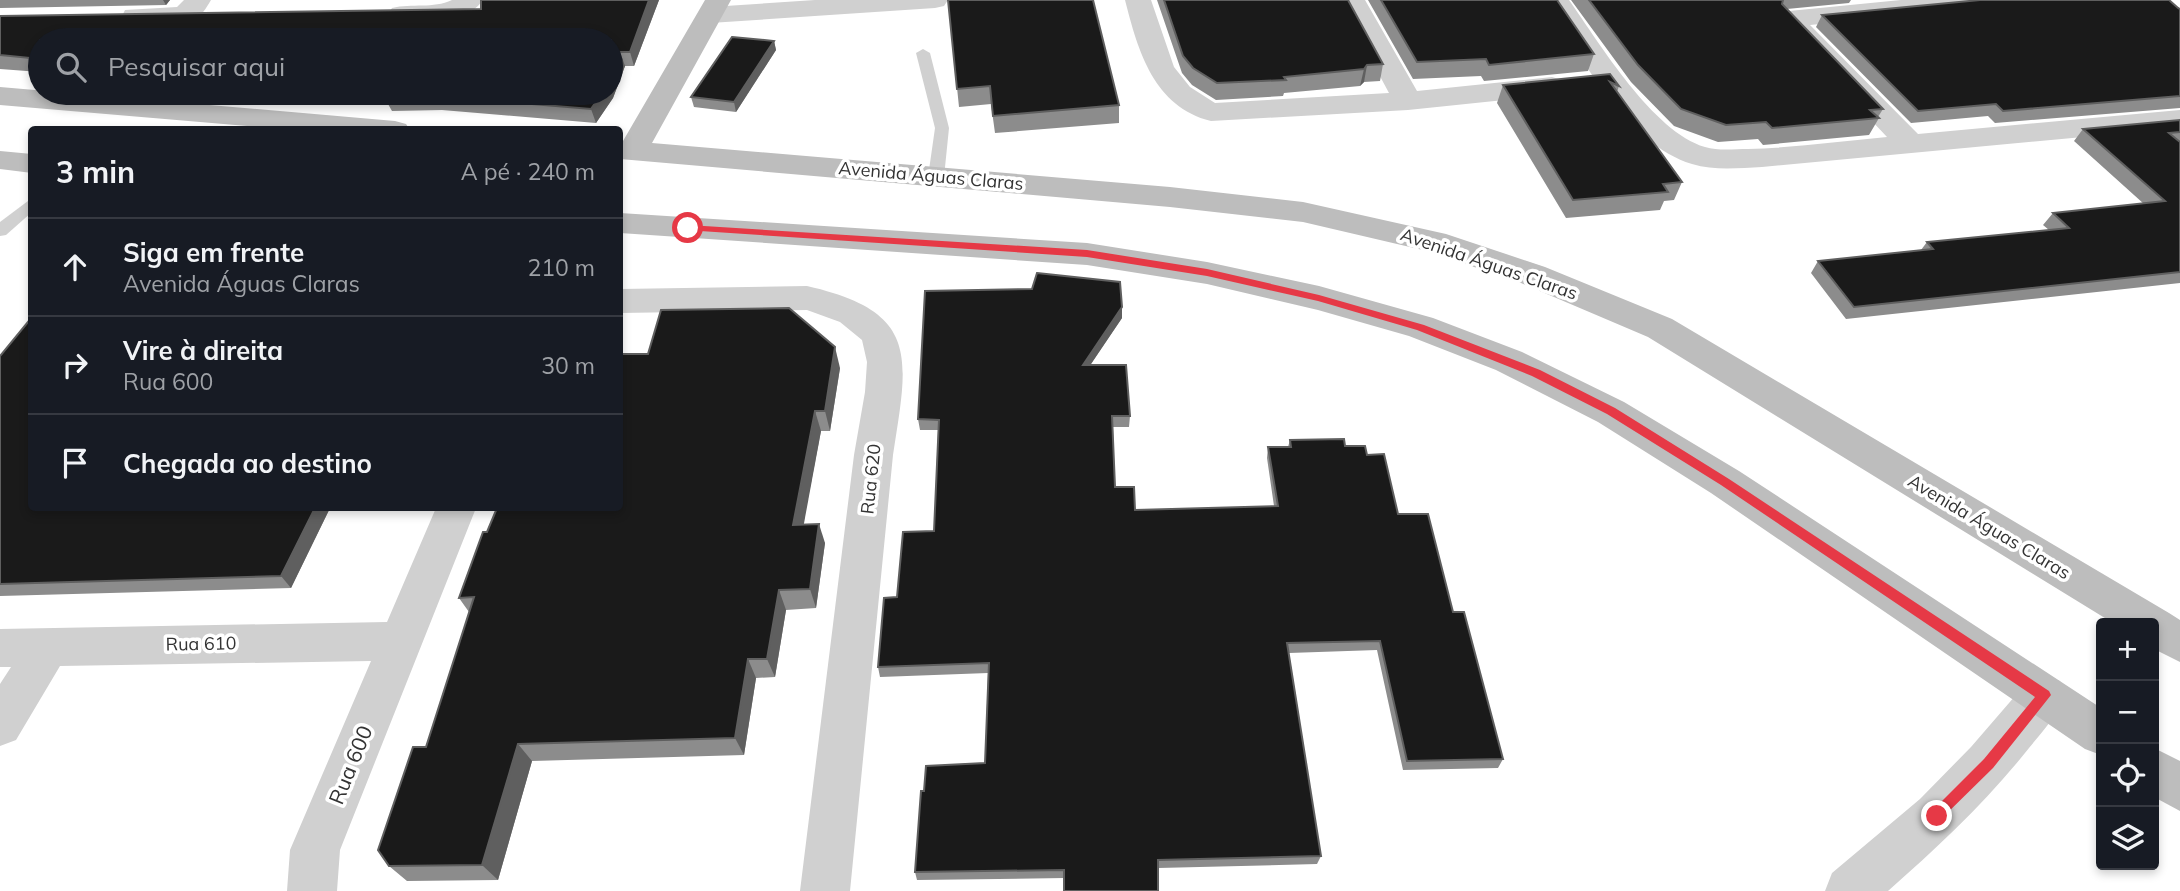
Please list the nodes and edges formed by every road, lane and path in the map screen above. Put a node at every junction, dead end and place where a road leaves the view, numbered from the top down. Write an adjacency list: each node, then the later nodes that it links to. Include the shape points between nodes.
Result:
1 (470, 0): 10 (street, via 462,7 429,14)
2 (935, 0): 8 (street)
3 (1138, 0): 17 (street, via 1171,87 1211,112)
4 (1352, 0): 17 (street)
5 (1556, 0): 14 (street)
6 (1768, 0): 12 (street)
7 (1969, 1): 12 (street)
8 (714, 8): 24 (main road)
9 (198, 10): 11 (street)
10 (375, 15)
11 (106, 17)
12 (1789, 19): 23 (street)
13 (923, 53): 27 (lane, via 942,128)
14 (1591, 82): 17 (street); 23 (street, via 1674,144 1700,156 1727,159)
15 (0, 96): 16 (main road)
16 (28, 99)
17 (1408, 101)
18 (74, 105): 20 (main road)
19 (2180, 119): 23 (street)
20 (205, 121): 21 (main road)
21 (292, 125): 22 (main road)
22 (313, 126)
23 (1911, 145)
24 (626, 151): 27 (main road, Avenida Águas Claras)
25 (0, 160): 26 (main road)
26 (28, 164)
27 (936, 177): 33 (main road, Avenida Águas Claras, via 1303,212 1434,242 1533,275 1660,328)
28 (28, 206): 30 (lane)
29 (623, 223): 39 (main road, via 1087,254 1207,273 1421,327 1509,361 1611,411)
30 (0, 231)
31 (623, 301): 45 (street, Rua 620, via 807,298 831,303 858,317 874,330 883,347 884,380)
32 (455, 511): 35 (street)
33 (2140, 618)
34 (2159, 629): 36 (main road)
35 (401, 641): 37 (street, Rua 610); 44 (street, Rua 600, via 316,850)
36 (2180, 643)
37 (48, 646): 38 (street, Rua 610); 40 (street)
38 (0, 648)
39 (2044, 695): 41 (main road); 46 (street, via 1989,763 1937,816)
40 (0, 724)
41 (2096, 731)
42 (2159, 773): 43 (main road)
43 (2180, 788)
44 (312, 891)
45 (825, 891)
46 (1850, 891)

